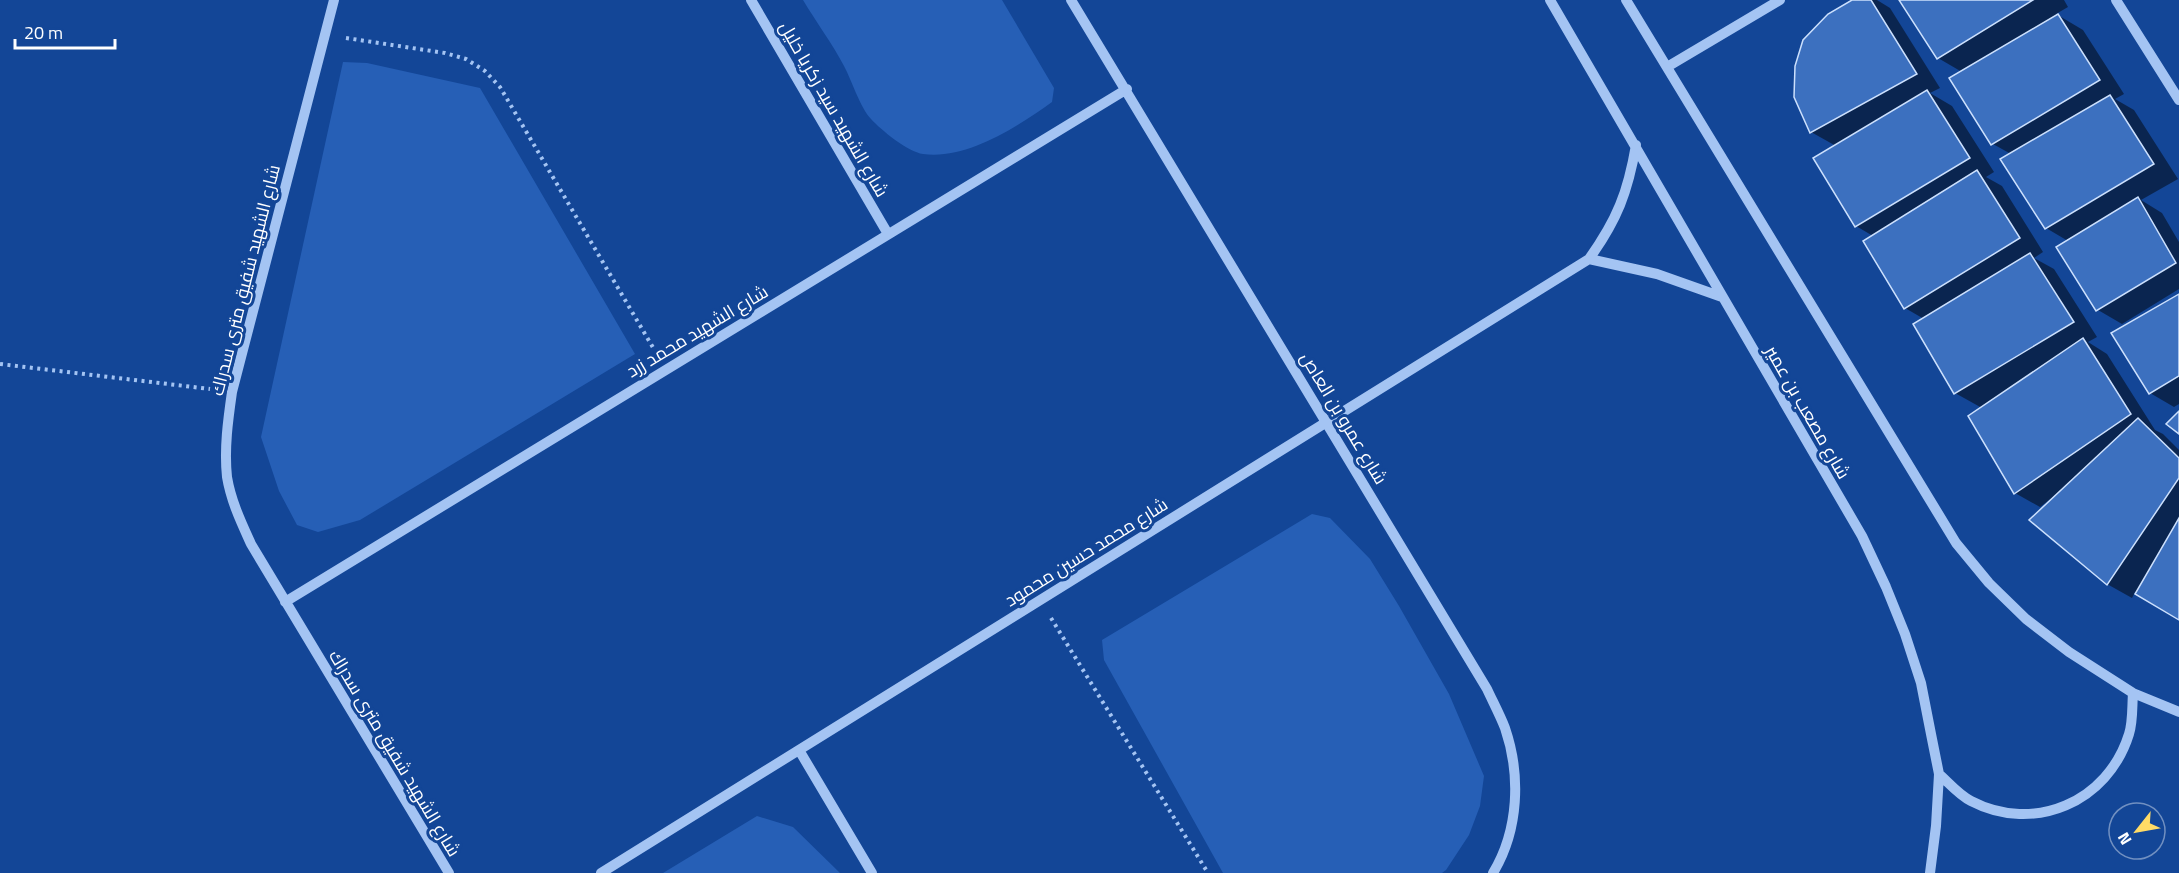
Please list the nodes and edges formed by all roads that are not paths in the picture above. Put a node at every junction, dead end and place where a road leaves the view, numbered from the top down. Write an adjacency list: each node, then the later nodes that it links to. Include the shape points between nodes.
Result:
1 (334, 0): 16 (street, شارع الشهيد شفيق مترى سدراك, via 232,392 226,437 227,477 236,511)
2 (751, 0): 12 (street, شارع الشهيد سيد زكريا خليل)
3 (1071, 0): 9 (street, شارع عمرو بن العاص)
4 (1550, 0): 11 (street, شارع مصعب بن عمير)
5 (1626, 0): 8 (street)
6 (1780, 0): 8 (street)
7 (2116, 0): 10 (street)
8 (1666, 67): 17 (street, via 1956,543 2026,620)
9 (1127, 89): 12 (street, شارع الشهيد محمد زرد); 15 (street, شارع عمرو بن العاص)
10 (2179, 100)
11 (1636, 145): 13 (street, شارع محمد حسين محمود, via 1621,206); 14 (street, شارع مصعب بن عمير)
12 (888, 234): 16 (street, شارع الشهيد محمد زرد)
13 (1589, 259): 14 (street, via 1657,274); 15 (street, شارع محمد حسين محمود)
14 (1722, 297): 20 (street, شارع مصعب بن عمير, via 1862,536 1886,587 1921,682)
15 (1328, 422): 19 (street, شارع محمد حسين محمود); 24 (street, شارع عمرو بن العاص, via 1487,689 1505,728 1513,763 1515,806 1513,828)
16 (285, 602): 21 (street, شارع الشهيد شفيق مترى سدراك)
17 (2133, 693): 18 (street); 20 (street, via 2130,733 2113,769 2084,797 2047,812 2007,813 1970,801)
18 (2179, 711)
19 (799, 750): 22 (street, شارع محمد حسين محمود); 23 (street)
20 (1939, 774): 25 (street, شارع مصعب بن عمير)
21 (449, 873)
22 (601, 873)
23 (872, 873)
24 (1493, 873)
25 (1930, 873)

